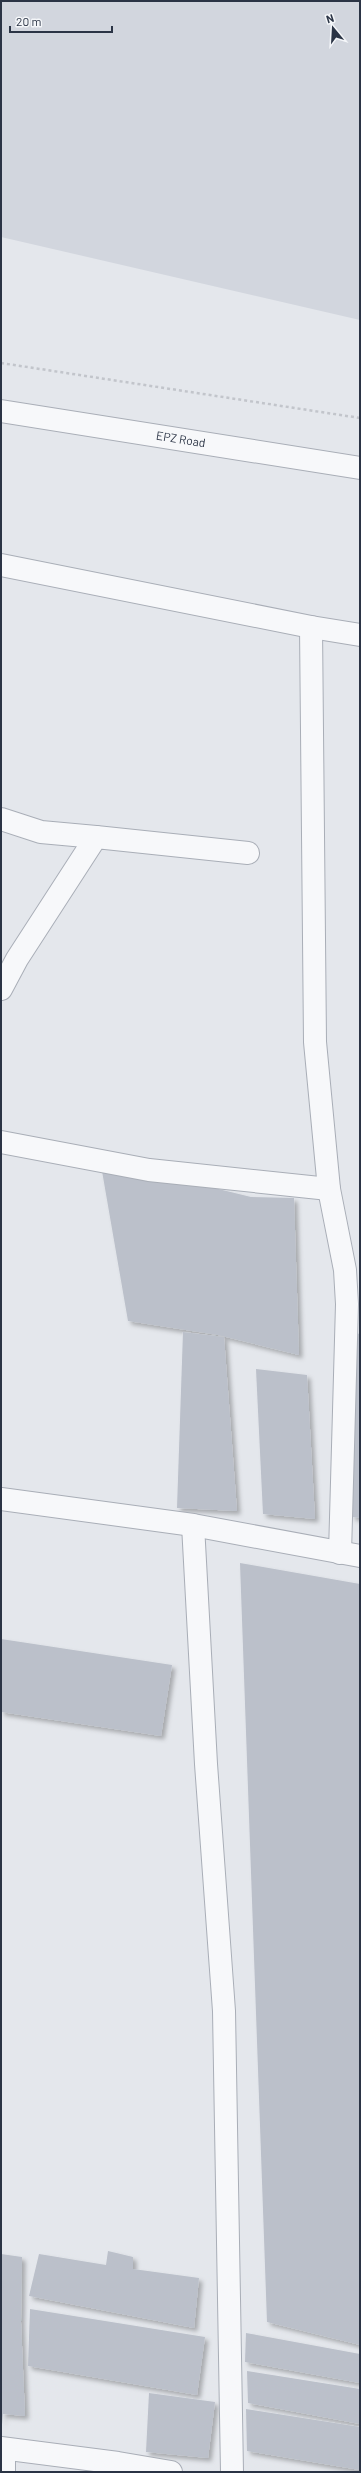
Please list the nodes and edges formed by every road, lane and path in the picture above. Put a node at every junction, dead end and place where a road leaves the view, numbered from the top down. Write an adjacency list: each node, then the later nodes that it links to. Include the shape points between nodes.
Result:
1 (1, 363): 3 (path)
2 (1, 411): 4 (street, EPZ Road)
3 (360, 418)
4 (360, 468)
5 (1, 565): 6 (street)
6 (310, 627): 7 (street); 13 (street, via 315,1042)
7 (360, 634)
8 (1, 819): 9 (street, via 41,832)
9 (96, 837): 10 (street); 11 (street, via 17,959)
10 (248, 853)
11 (1, 989)
12 (1, 1142): 13 (street, via 149,1170)
13 (329, 1189): 16 (street, via 345,1270 347,1304)
14 (1, 1499): 15 (street)
15 (193, 1525): 16 (street); 20 (street, via 206,1764 224,2011)
16 (350, 1554)
17 (3, 2448): 18 (street); 19 (street)
18 (4, 2472)
19 (171, 2472)
20 (232, 2472)

